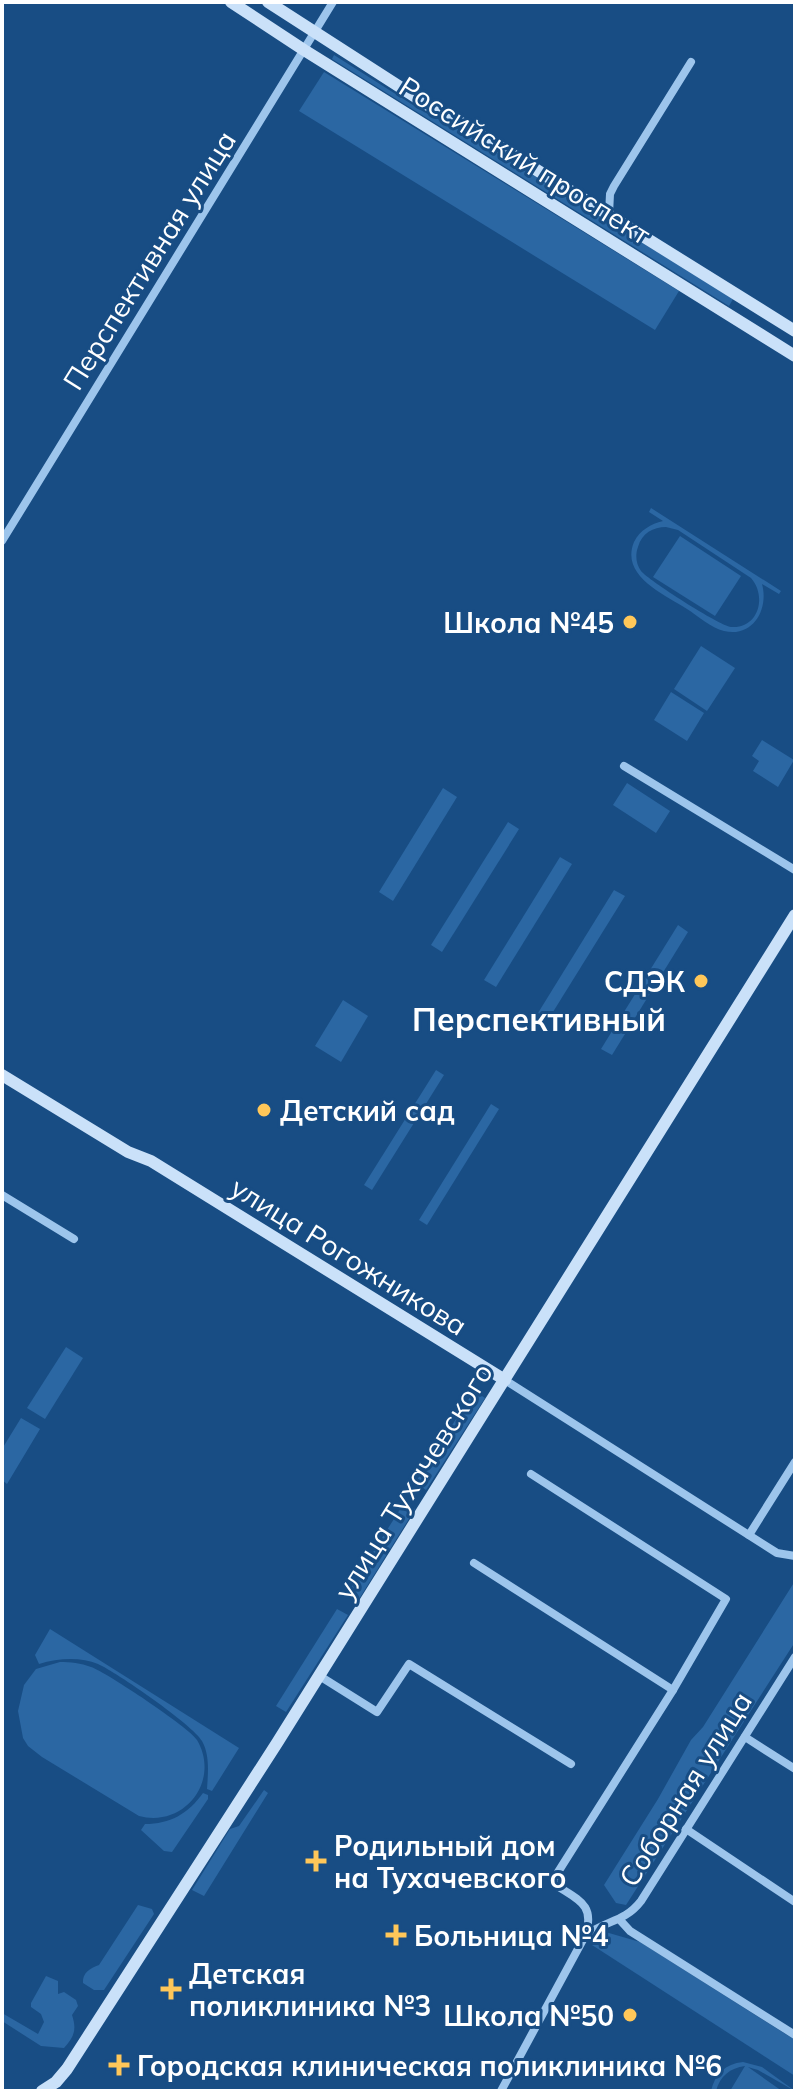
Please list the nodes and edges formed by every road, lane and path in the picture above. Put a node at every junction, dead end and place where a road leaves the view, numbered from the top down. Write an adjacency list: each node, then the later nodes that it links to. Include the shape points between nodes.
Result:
1 (231, 2): 5 (main road, Российский проспект)
2 (268, 2): 4 (main road, Российский проспект)
3 (333, 2): 4 (street, Перспективная улица)
4 (315, 32): 5 (street, Перспективная улица); 7 (main road, Российский проспект)
5 (304, 50): 9 (main road, Российский проспект); 10 (street, Перспективная улица)
6 (691, 62): 7 (street, via 614,186)
7 (609, 214): 8 (main road, Российский проспект)
8 (795, 331)
9 (795, 356)
10 (2, 541)
11 (624, 766): 12 (street)
12 (795, 870)
13 (795, 915): 17 (main road, улица Тухачевского)
14 (2, 1075): 17 (main road, улица Рогожникова)
15 (2, 1195): 16 (street)
16 (74, 1239)
17 (505, 1380): 20 (street, улица Рогожникова); 24 (main road, улица Тухачевского)
18 (795, 1462): 20 (street)
19 (531, 1474): 25 (street, via 726,1599)
20 (749, 1535): 21 (street, улица Рогожникова, via 777,1553)
21 (795, 1556)
22 (474, 1563): 25 (street)
23 (795, 1657): 26 (street, Соборная улица)
24 (318, 1675): 27 (street, via 377,1712 409,1664); 34 (main road, улица Тухачевского)
25 (673, 1690): 32 (street, via 553,1880 589,1912)
26 (745, 1737): 28 (street); 29 (street, Соборная улица)
27 (571, 1764)
28 (795, 1769)
29 (686, 1829): 30 (street); 31 (street, Соборная улица, via 641,1901)
30 (795, 1902)
31 (620, 1920): 32 (street, Соборная улица); 33 (street)
32 (585, 1936): 37 (street)
33 (795, 2035)
34 (67, 2069): 35 (main road, улица Тухачевского); 36 (main road, улица Тухачевского)
35 (42, 2091)
36 (62, 2091)
37 (501, 2091)

